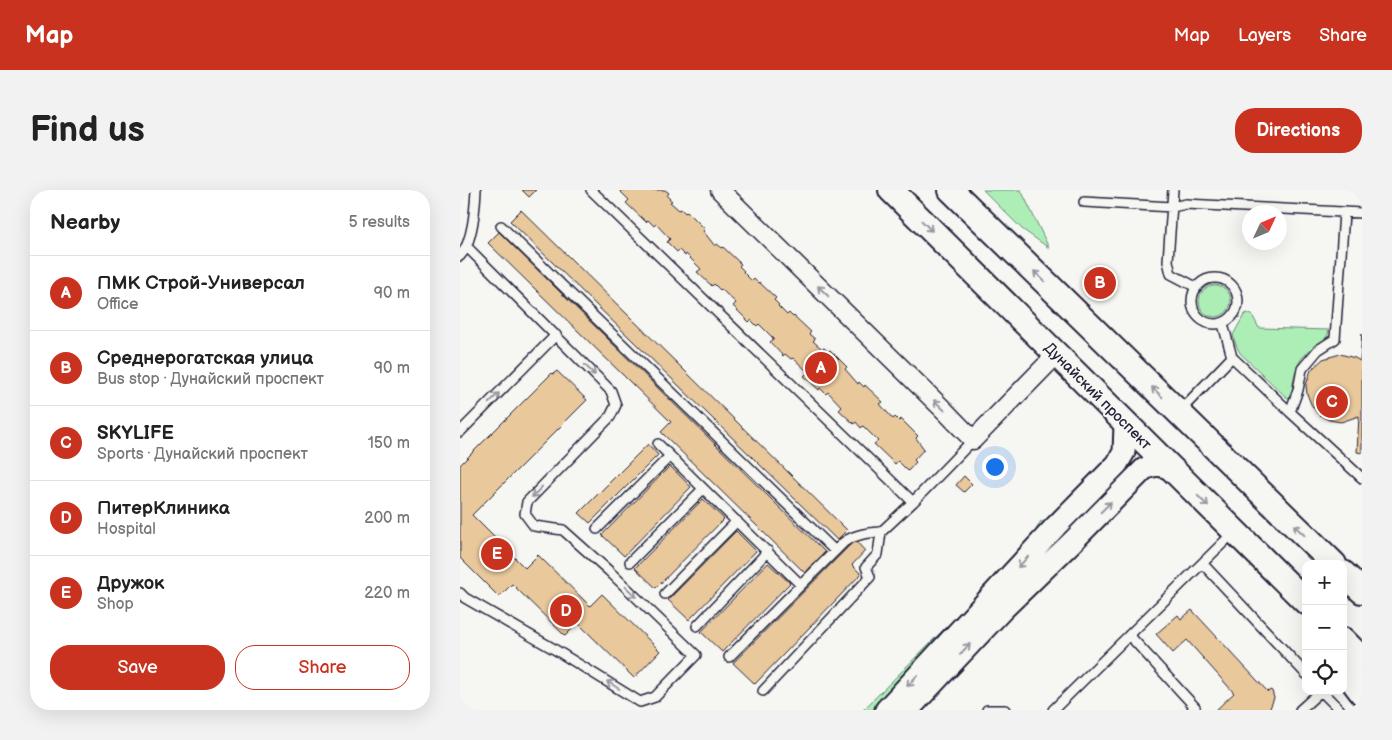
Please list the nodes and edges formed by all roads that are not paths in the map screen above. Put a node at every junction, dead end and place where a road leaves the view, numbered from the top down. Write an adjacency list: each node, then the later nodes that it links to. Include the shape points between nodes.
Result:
1 (476, 190): 12 (lane)
2 (591, 190): 29 (lane)
3 (720, 190): 23 (street, one-way to 3)
4 (891, 190): 17 (main road, Дунайский проспект, one-way to 17)
5 (951, 190): 19 (main road, one-way to 5)
6 (1173, 190): 8 (lane)
7 (1084, 202): 8 (lane)
8 (1172, 207): 9 (lane, via 1186,204); 14 (lane, via 1168,261 1171,274)
9 (1344, 213): 10 (lane); 20 (lane, via 1335,339 1318,350 1302,369)
10 (1362, 213)
11 (500, 226): 34 (lane)
12 (467, 247): 13 (lane); 16 (lane)
13 (460, 256)
14 (1196, 287): 15 (lane, via 1191,301 1195,314 1206,323); 15 (lane, via 1212,278 1231,284 1238,301 1237,311)
15 (1223, 324): 18 (lane)
16 (556, 335): 22 (lane, one-way to 16); 44 (lane, one-way to 44, via 611,391 616,405 610,417 527,502 525,514 534,526 564,530 696,655 655,697 640,702)
17 (1056, 355): 21 (main road, Дунайский проспект); 23 (street)
18 (1232, 357): 19 (lane); 20 (lane)
19 (1179, 412): 36 (main road, one-way to 19)
20 (1290, 412): 27 (lane)
21 (1125, 424): 26 (main road, Дунайский проспект); 58 (street, one-way to 58, via 1124,452 1117,464)
22 (460, 432)
23 (973, 440): 29 (lane)
24 (658, 444): 25 (lane)
25 (670, 456): 28 (lane); 31 (lane)
26 (1172, 469): 33 (main road, Дунайский проспект, one-way to 33); 59 (street, one-way to 26, via 1003,609 1144,468 1160,465)
27 (1362, 478)
28 (703, 489): 30 (lane); 37 (lane)
29 (913, 502): 32 (lane)
30 (737, 521): 35 (lane); 45 (lane)
31 (597, 529)
32 (881, 532): 34 (lane, via 852,536); 54 (lane, via 878,554 866,567 870,577)
33 (1234, 532): 38 (lane); 46 (main road, Дунайский проспект)
34 (835, 551): 42 (lane)
35 (768, 552): 42 (lane); 47 (lane)
36 (1330, 560)
37 (630, 562)
38 (1203, 564): 48 (lane); 52 (lane)
39 (1347, 574): 41 (main road)
40 (1347, 576): 43 (main road)
41 (1362, 580)
42 (801, 585): 50 (lane)
43 (1362, 591)
44 (460, 593)
45 (665, 594)
46 (1302, 600)
47 (697, 626)
48 (1129, 635): 62 (lane); 63 (lane, via 1195,707)
49 (1347, 644): 51 (main road)
50 (729, 657)
51 (1362, 659)
52 (1302, 670)
53 (1347, 673): 55 (main road)
54 (763, 691)
55 (1362, 693)
56 (1317, 695): 64 (lane)
57 (1325, 695): 65 (lane)
58 (886, 710)
59 (908, 710)
60 (986, 710): 61 (lane)
61 (1005, 710)
62 (1053, 710)
63 (1192, 710)
64 (1300, 710)
65 (1340, 710)

